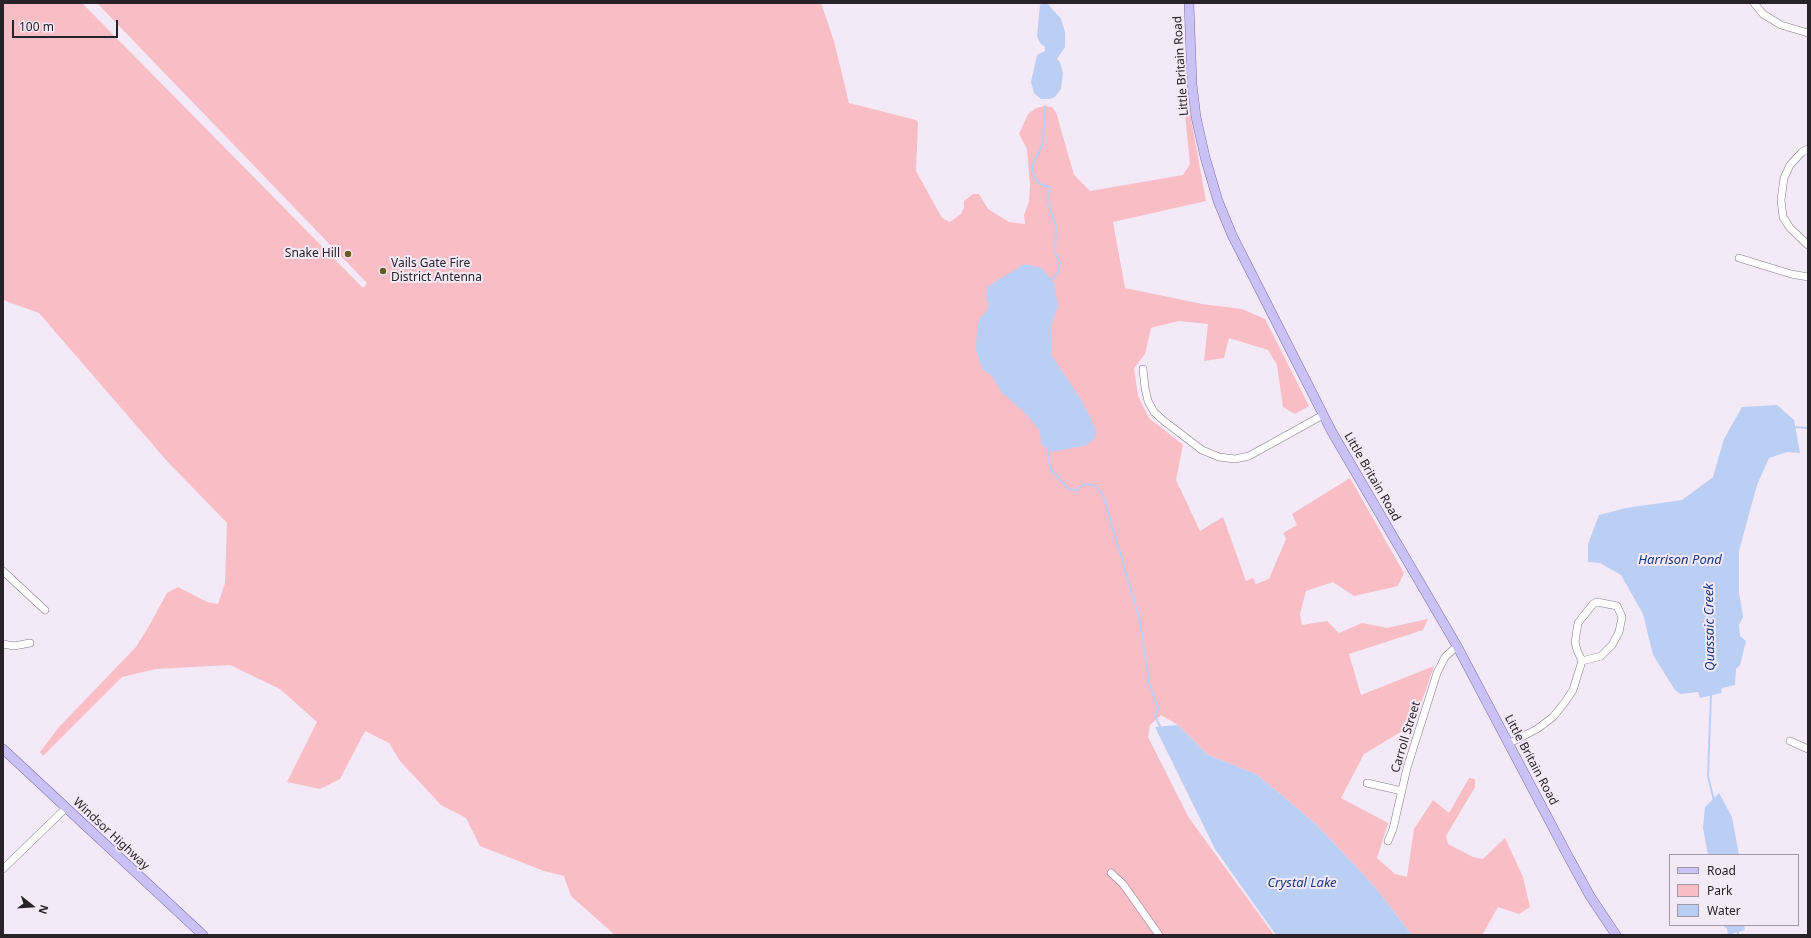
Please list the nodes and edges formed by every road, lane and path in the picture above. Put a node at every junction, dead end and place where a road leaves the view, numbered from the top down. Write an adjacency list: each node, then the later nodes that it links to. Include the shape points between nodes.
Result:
1 (1189, 3): 9 (main road, Little Britain Road, via 1190,54 1196,117 1218,201 1232,235)
2 (1754, 3): 3 (street, via 1763,14 1781,25)
3 (1808, 33)
4 (1808, 149): 5 (street, via 1790,165 1784,178 1781,200 1783,217 1790,228)
5 (1808, 245)
6 (1739, 258): 7 (street)
7 (1808, 277)
8 (1143, 369): 9 (street, via 1144,388 1154,412 1202,450 1219,457 1234,459 1249,456)
9 (1323, 415): 14 (main road, Little Britain Road)
10 (3, 571): 11 (street)
11 (45, 610)
12 (30, 643): 13 (street, via 14,646)
13 (3, 644)
14 (1457, 646): 17 (main road, Little Britain Road); 21 (street, Carroll Street, via 1445,656 1437,673)
15 (1582, 661): 15 (street, via 1575,642 1578,623 1593,604 1598,602 1617,606 1622,617 1616,640 1601,656); 17 (street, via 1573,690 1553,718)
16 (1790, 741): 19 (street)
17 (1510, 743): 28 (main road, Little Britain Road, via 1579,876)
18 (3, 749): 22 (main road, Windsor Highway)
19 (1808, 749)
20 (1367, 783): 21 (street)
21 (1402, 791): 23 (street, Carroll Street)
22 (66, 808): 24 (street); 26 (main road, Windsor Highway)
23 (1388, 841)
24 (3, 869)
25 (1111, 873): 27 (street, via 1123,884)
26 (203, 935)
27 (1159, 935)
28 (1616, 935)

